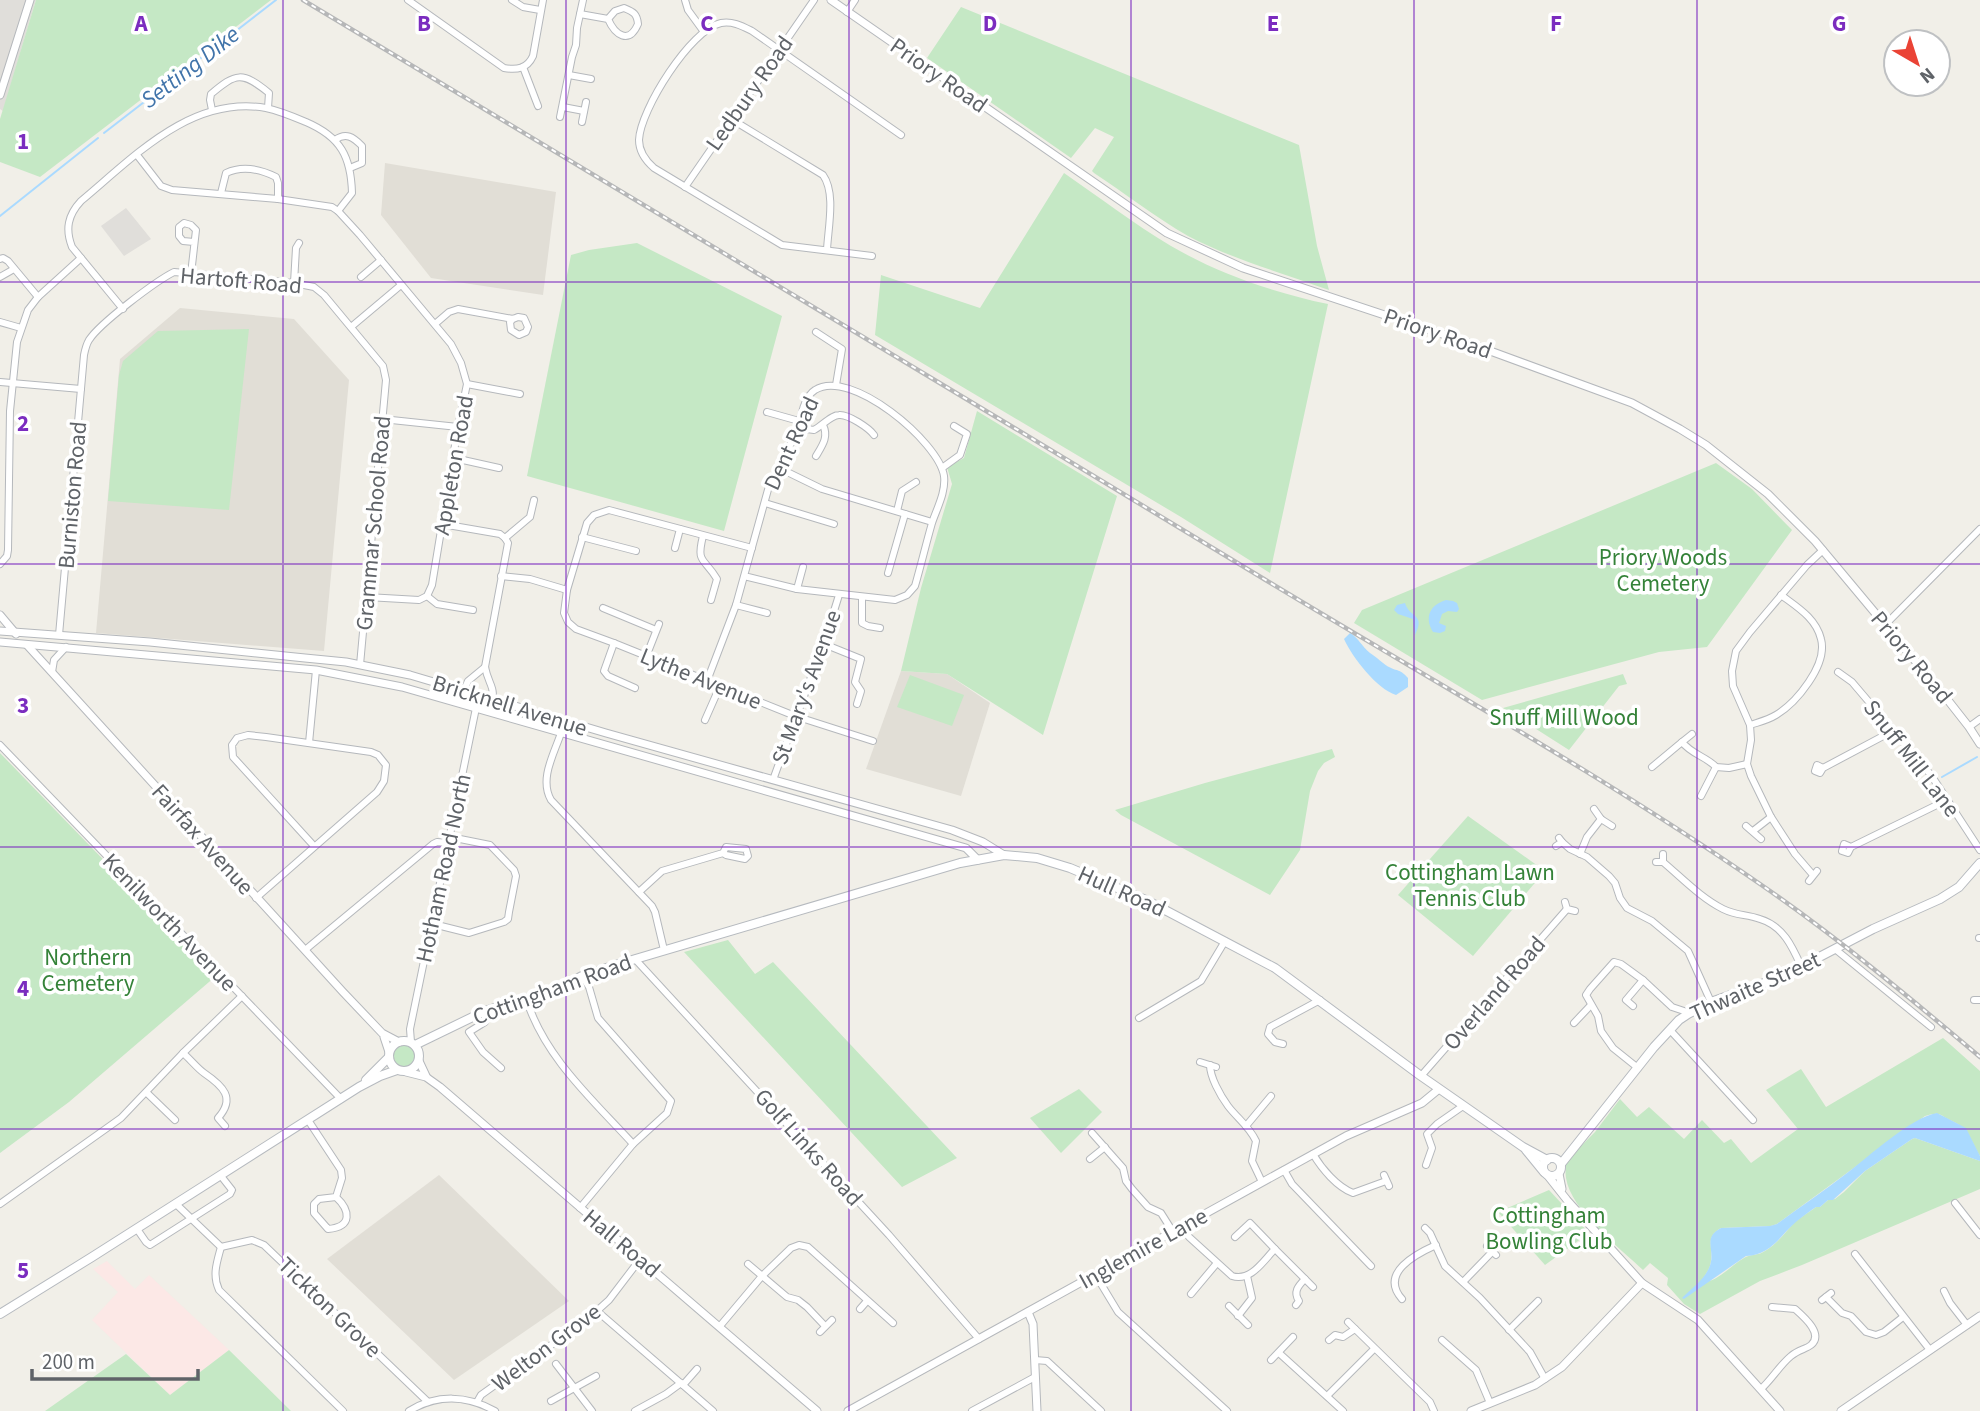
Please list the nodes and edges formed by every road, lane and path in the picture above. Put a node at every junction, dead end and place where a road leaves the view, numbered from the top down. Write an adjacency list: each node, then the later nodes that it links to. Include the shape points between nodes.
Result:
1 (30, 0): 19 (street)
2 (408, 0): 16 (street, via 504,68)
3 (512, 0): 10 (street)
4 (543, 0): 10 (street)
5 (583, 0): 12 (street)
6 (685, 0): 14 (street)
7 (814, 0): 15 (street, Ledbury Road)
8 (831, 0): 11 (street, Priory Road)
9 (855, 0): 11 (street)
10 (540, 10): 16 (street, via 533,56)
11 (847, 12): 93 (street, Priory Road, via 1167,233 1243,268 1632,403 1735,466)
12 (580, 14): 13 (street); 17 (street)
13 (608, 19): 13 (street, via 624,8 634,12 638,24 625,36 612,29)
14 (704, 32): 15 (street, via 722,23 735,23); 33 (street, via 657,89 639,139 645,160)
15 (779, 50): 27 (street, Ledbury Road); 29 (street)
16 (523, 67): 21 (street)
17 (569, 75): 18 (street); 22 (street)
18 (590, 79)
19 (0, 95)
20 (586, 102): 25 (street)
21 (538, 106)
22 (563, 107): 25 (street); 26 (street)
23 (268, 108): 24 (street); 24 (street, via 269,93 248,78 236,76 211,94); 30 (street, via 316,126)
24 (212, 110): 31 (street, via 181,122)
25 (584, 111): 28 (street)
26 (560, 117)
27 (732, 119): 33 (street, Ledbury Road); 39 (street, via 829,183)
28 (582, 122)
29 (901, 135)
30 (335, 140): 32 (street); 32 (street, via 349,135 362,146 362,163)
31 (137, 155): 34 (street, via 161,186); 42 (street, via 71,213 68,237)
32 (350, 168): 36 (street, via 352,193)
33 (685, 187): 39 (street, via 782,245)
34 (221, 193): 35 (street); 35 (street, via 226,173 253,169 276,177)
35 (278, 198): 36 (street)
36 (338, 211): 43 (street, Appleton Road)
37 (194, 242): 45 (street)
38 (299, 243): 48 (street)
39 (827, 250): 40 (street)
40 (872, 256)
41 (0, 258): 44 (street)
42 (81, 258): 50 (street); 51 (street)
43 (381, 260): 47 (street); 49 (street, Appleton Road)
44 (14, 269): 46 (street); 50 (street)
45 (191, 274): 48 (street, Hartoft Road); 51 (street, Hartoft Road, via 174,272 160,279)
46 (0, 276)
47 (361, 277)
48 (293, 282): 55 (street, Hartoft Road, via 314,287)
49 (401, 285): 54 (street, Appleton Road); 55 (street)
50 (38, 297): 56 (street)
51 (123, 309): 58 (street, Hartoft Road, via 97,330)
52 (513, 318): 54 (street, via 458,309)
53 (0, 322): 56 (street)
54 (436, 324): 62 (street, Appleton Road, via 461,363)
55 (351, 327): 59 (street, Hartoft Road, via 383,366)
56 (21, 328): 61 (street)
57 (816, 332): 63 (street, via 842,349)
58 (84, 355): 64 (street, Burniston Road)
59 (386, 380): 67 (street, Grammar School Road)
60 (0, 382): 61 (street)
61 (12, 383): 64 (street); 95 (street, via 8,550)
62 (467, 384): 65 (street); 71 (street, Appleton Road)
63 (836, 384): 68 (street, Dent Road, via 810,394); 77 (street, Dent Road, via 882,405 923,442)
64 (81, 389): 117 (street, Burniston Road)
65 (520, 394)
66 (767, 412): 68 (street)
67 (382, 419): 71 (street); 105 (street, Grammar School Road)
68 (799, 425): 69 (street, via 814,430); 76 (street, Dent Road)
69 (823, 425): 72 (street, via 843,415); 73 (street, via 826,437)
70 (954, 426): 77 (street, via 967,435 960,454)
71 (458, 427): 74 (street, Appleton Road)
72 (874, 435)
73 (816, 456)
74 (454, 458): 75 (street); 84 (street, Appleton Road)
75 (499, 468)
76 (779, 468): 80 (street, Dent Road); 81 (street, via 822,489)
77 (942, 468): 83 (street, via 944,487)
78 (916, 482): 81 (street, via 902,491)
79 (534, 500): 90 (street, via 530,517)
80 (765, 503): 85 (street); 92 (street, Dent Road)
81 (897, 511): 82 (street)
82 (905, 514): 83 (street); 97 (street)
83 (932, 522): 106 (street, via 915,586 907,595 895,600)
84 (442, 524): 90 (street, via 500,534); 104 (street, Appleton Road)
85 (834, 524)
86 (680, 529): 88 (street); 89 (street, via 609,510 594,515); 91 (street)
87 (1980, 529): 113 (street)
88 (704, 536): 92 (street); 107 (street, via 701,559 717,579)
89 (582, 537): 94 (street); 100 (street)
90 (506, 540): 98 (street)
91 (675, 548)
92 (752, 548): 99 (street, Dent Road)
93 (1823, 550): 103 (street); 113 (street, Priory Road)
94 (636, 551)
95 (0, 564)
96 (803, 566): 101 (street)
97 (888, 573)
98 (501, 576): 100 (street); 127 (street)
99 (744, 576): 101 (street); 108 (street, Dent Road)
100 (566, 590): 119 (street, Lythe Avenue, via 568,622)
101 (797, 590): 102 (street)
102 (839, 595): 106 (street); 121 (street, St Mary's Avenue)
103 (1781, 595): 143 (street, via 1736,651 1733,686); 143 (street, via 1815,625 1822,654 1809,683 1787,708)
104 (427, 596): 105 (street, via 419,600); 110 (street, via 437,604)
105 (367, 597): 125 (street, Grammar School Road)
106 (862, 597): 114 (street, via 862,623)
107 (711, 600)
108 (736, 605): 111 (street); 131 (street, Dent Road)
109 (603, 608): 124 (street, via 658,627)
110 (473, 610)
111 (767, 613)
112 (0, 615): 116 (street, Fairfax Avenue)
113 (1885, 625): 144 (street, Priory Road)
114 (880, 628)
115 (0, 631): 116 (street, Bricknell Avenue)
116 (15, 632): 117 (street, Bricknell Avenue); 120 (street, Fairfax Avenue)
117 (59, 635): 123 (street, Bricknell Avenue)
118 (0, 642): 120 (street, Bricknell Avenue)
119 (614, 643): 124 (street, Lythe Avenue); 133 (street, via 604,671)
120 (26, 644): 122 (street, Bricknell Avenue); 130 (street, Fairfax Avenue)
121 (824, 644): 137 (street, via 861,659 855,682 861,691); 140 (street, St Mary's Avenue)
122 (66, 648): 126 (street, Bricknell Avenue); 130 (street, via 54,660)
123 (260, 654): 125 (street, Bricknell Avenue); 126 (street)
124 (646, 657): 131 (street, Lythe Avenue)
125 (360, 665): 134 (street, Bricknell Avenue)
126 (259, 666): 128 (street, Bricknell Avenue)
127 (485, 667): 134 (street); 135 (street, via 494,686)
128 (316, 670): 136 (street, Bricknell Avenue); 150 (street)
129 (1838, 672): 145 (street, Snuff Mill Lane)
130 (52, 673): 182 (street, Fairfax Avenue)
131 (706, 681): 132 (street, Lythe Avenue)
132 (720, 686): 140 (street, Lythe Avenue); 142 (street)
133 (635, 688)
134 (463, 690): 135 (street, Bricknell Avenue); 136 (street)
135 (493, 699): 139 (street); 157 (street, Bricknell Avenue)
136 (459, 702): 138 (street, Bricknell Avenue)
137 (857, 704)
138 (476, 708): 139 (street, Bricknell Avenue); 167 (street, Hotham Road North)
139 (489, 711): 146 (street, Bricknell Avenue)
140 (795, 716): 148 (street, Lythe Avenue); 157 (street, St Mary's Avenue)
141 (1980, 719): 144 (street)
142 (705, 720)
143 (1750, 725): 153 (street)
144 (1969, 727): 151 (street, Priory Road)
145 (1892, 730): 156 (street); 159 (street, Snuff Mill Lane)
146 (561, 733): 175 (street, Bricknell Avenue, via 966,848); 181 (street, via 545,779 546,791)
147 (1692, 734): 149 (street)
148 (871, 738)
149 (1682, 742): 154 (street); 155 (street)
150 (309, 743): 169 (street, via 371,752 386,765 377,792); 169 (street, via 248,735 237,738 232,754)
151 (1980, 744)
152 (0, 746): 193 (street, Kenilworth Avenue)
153 (1747, 764): 155 (street); 161 (street)
154 (1652, 767)
155 (1716, 767): 158 (street)
156 (1823, 768)
157 (773, 780): 174 (street, Bricknell Avenue, via 952,831)
158 (1700, 796)
159 (1947, 800): 170 (street); 171 (street, Snuff Mill Lane)
160 (1594, 809): 162 (street)
161 (1771, 817): 165 (street); 179 (street)
162 (1601, 819): 163 (street); 173 (street)
163 (1612, 826)
164 (1746, 826): 165 (street)
165 (1753, 831): 166 (street)
166 (1761, 839)
167 (450, 840): 184 (street, Hotham Road North); 184 (street, via 490,845 514,870 508,919 469,933); 187 (street, via 433,844)
168 (1559, 842): 173 (street)
169 (314, 846): 182 (street)
170 (1851, 847)
171 (1980, 850)
172 (723, 853): 181 (street, via 662,871)
173 (1580, 854): 196 (street, via 1609,876 1627,908 1652,921 1688,951)
174 (1004, 855): 175 (main road, Hull Road); 185 (main road, Hull Road, via 1070,868)
175 (978, 859): 188 (main road, Hull Road)
176 (1660, 859): 190 (street, via 1721,908 1778,928)
177 (1980, 863): 178 (main road, Thwaite Street)
178 (1972, 873): 180 (street); 186 (main road, Thwaite Street, via 1940,899)
179 (1813, 876)
180 (1980, 879)
181 (639, 892): 188 (street, via 655,911)
182 (256, 898): 187 (street, Fairfax Avenue)
183 (1575, 911): 216 (street, Overland Road, via 1566,905)
184 (433, 924): 207 (street, Hotham Road North)
185 (1225, 941): 195 (main road, Hull Road); 201 (street, via 1202,981)
186 (1835, 949): 190 (main road, Thwaite Street); 203 (street)
187 (305, 950): 206 (street, Fairfax Avenue)
188 (664, 950): 189 (main road, Cottingham Road)
189 (635, 959): 191 (main road, Cottingham Road); 296 (street, Golf Links Road)
190 (1801, 966): 196 (main road, Thwaite Street)
191 (582, 976): 194 (main road, Cottingham Road); 230 (street, via 598,1018 671,1101 667,1112)
192 (1643, 980): 197 (street, via 1614,962 1586,995); 198 (street, via 1626,1000); 200 (street, via 1672,1007)
193 (242, 996): 209 (street); 222 (street, Kenilworth Avenue)
194 (526, 998): 199 (main road, Cottingham Road); 230 (street, via 551,1051)
195 (1320, 1000): 208 (street, via 1270,1027 1268,1034); 216 (main road, Hull Road)
196 (1711, 1002): 200 (main road, Thwaite Street)
197 (1591, 1005): 202 (street); 214 (street, via 1613,1048)
198 (1633, 1006)
199 (485, 1011): 205 (main road, Cottingham Road); 213 (street, via 485,1022 469,1032)
200 (1688, 1014): 204 (main road, Thwaite Street)
201 (1139, 1018)
202 (1573, 1022)
203 (1931, 1027)
204 (1670, 1030): 214 (main road, Thwaite Street); 226 (street)
205 (443, 1032): 207 (main road, Cottingham Road); 211 (main road, Cottingham Road)
206 (382, 1033): 207 (street, Fairfax Avenue); 210 (street, Fairfax Avenue)
207 (407, 1042): 210 (main road, via 393,1046); 211 (main road)
208 (1283, 1044)
209 (183, 1053): 220 (street); 227 (street, via 225,1091 226,1109 218,1118)
210 (389, 1055): 215 (main road, via 391,1065); 218 (main road)
211 (420, 1058): 215 (main road, via 414,1069); 217 (street, Hall Road)
212 (1200, 1062): 228 (street, via 1213,1066 1210,1072 1227,1106)
213 (502, 1068)
214 (1638, 1068): 235 (main road, Thwaite Street)
215 (401, 1071): 217 (street, Hall Road); 218 (main road)
216 (1421, 1076): 219 (main road, Hull Road)
217 (426, 1077): 247 (street, Hall Road)
218 (359, 1087): 222 (main road)
219 (1439, 1089): 223 (main road, Hull Road); 233 (street, Inglemire Lane, via 1422,1102)
220 (147, 1093): 224 (street); 246 (street, via 111,1126)
221 (1272, 1096): 228 (street)
222 (341, 1099): 225 (main road)
223 (1463, 1106): 232 (main road, Hull Road); 236 (street, via 1427,1134 1432,1148)
224 (175, 1120)
225 (308, 1120): 239 (main road); 242 (street, via 341,1170)
226 (1753, 1120)
227 (225, 1126)
228 (1246, 1126): 241 (street, via 1256,1141 1252,1161)
229 (1092, 1133): 231 (street)
230 (633, 1144): 247 (street)
231 (1105, 1147): 234 (street); 252 (street, via 1123,1168 1132,1189 1148,1207 1161,1213)
232 (1523, 1147): 235 (main road, Hull Road); 238 (main road, Hull Road)
233 (1313, 1154): 237 (street, Inglemire Lane); 240 (street, via 1321,1167 1353,1194)
234 (1090, 1160)
235 (1555, 1164): 238 (main road, via 1543,1166); 238 (main road, via 1553,1177); 243 (street)
236 (1425, 1167)
237 (1284, 1170): 241 (street, Inglemire Lane); 263 (street)
238 (1546, 1174): 243 (street)
239 (221, 1176): 244 (main road); 248 (street, via 232,1190 230,1194)
240 (1387, 1181)
241 (1262, 1182): 249 (street, Inglemire Lane)
242 (336, 1196): 242 (street, via 348,1217 328,1229 314,1213 314,1204)
243 (1567, 1200): 269 (street)
244 (176, 1203): 248 (street); 251 (main road)
245 (1955, 1203): 253 (street)
246 (0, 1204)
247 (580, 1208): 260 (street, Hall Road)
248 (191, 1220): 251 (street, via 150,1245); 256 (street)
249 (1182, 1227): 252 (street, Inglemire Lane); 261 (street)
250 (1424, 1228): 255 (street)
251 (137, 1229): 283 (main road)
252 (1173, 1232): 264 (street, Inglemire Lane)
253 (1980, 1235)
254 (1236, 1237): 257 (street, via 1250,1223)
255 (1436, 1245): 268 (street, via 1445,1266); 276 (street, via 1399,1269 1396,1292)
256 (221, 1247): 314 (street, Tickton Grove, via 251,1240 264,1245); 317 (street, via 215,1280 219,1290)
257 (1275, 1249): 266 (street); 267 (street)
258 (1492, 1251): 268 (street)
259 (1856, 1254): 286 (street)
260 (641, 1258): 281 (street, Welton Grove); 292 (street, Hall Road)
261 (1217, 1263): 266 (street, via 1232,1276); 272 (street)
262 (748, 1264): 265 (street)
263 (1371, 1266)
264 (1096, 1274): 282 (street, Inglemire Lane); 328 (street, via 1118,1312)
265 (762, 1276): 275 (street, via 790,1248 808,1247); 287 (street, via 787,1297 799,1300 823,1329); 292 (street)
266 (1247, 1276): 284 (street, via 1252,1298)
267 (1305, 1279): 270 (street); 277 (street, via 1297,1287)
268 (1463, 1282): 294 (street)
269 (1642, 1283): 308 (street); 311 (street, via 1698,1320)
270 (1313, 1287)
271 (1944, 1291): 291 (street)
272 (1191, 1295)
273 (1826, 1297): 286 (street, via 1866,1332 1876,1335)
274 (1538, 1300): 294 (street)
275 (867, 1301): 280 (street); 289 (street)
276 (1403, 1301)
277 (1296, 1305)
278 (1228, 1306): 284 (street)
279 (1772, 1307): 311 (street, via 1795,1309 1814,1329 1815,1338)
280 (860, 1309)
281 (597, 1311): 309 (street); 315 (street, Welton Grove)
282 (1028, 1312): 296 (street, Inglemire Lane); 302 (street)
283 (0, 1314)
284 (1238, 1316): 290 (street)
285 (1980, 1316): 291 (street)
286 (1903, 1317): 300 (street)
287 (832, 1320)
288 (1348, 1322): 293 (street)
289 (893, 1323)
290 (1248, 1325)
291 (1967, 1325): 300 (street)
292 (720, 1326): 323 (street, Hall Road)
293 (1355, 1329): 298 (street); 299 (street)
294 (1509, 1329): 308 (street, via 1530,1352)
295 (1293, 1337): 301 (street)
296 (979, 1339): 324 (street, Inglemire Lane)
297 (1442, 1339): 316 (street, via 1476,1370)
298 (1329, 1340)
299 (1374, 1349): 312 (street); 330 (street)
300 (1930, 1350): 333 (street)
301 (1279, 1353): 303 (street); 312 (street)
302 (1035, 1360): 307 (street); 327 (street, via 1047,1361)
303 (1271, 1360)
304 (556, 1364): 310 (street)
305 (697, 1369): 309 (street)
306 (596, 1376): 310 (street)
307 (1035, 1377): 325 (street); 326 (street)
308 (1545, 1379): 316 (street)
309 (682, 1384): 321 (street); 322 (street)
310 (575, 1388): 313 (street); 320 (street)
311 (1761, 1389): 332 (street)
312 (1327, 1396): 329 (street)
313 (551, 1401)
314 (428, 1402): 315 (street, via 441,1398); 318 (street)
315 (477, 1402): 319 (street)
316 (1490, 1403): 331 (street)
317 (342, 1411)
318 (409, 1411)
319 (495, 1411)
320 (592, 1411)
321 (635, 1411)
322 (713, 1411)
323 (817, 1411)
324 (848, 1411)
325 (972, 1411)
326 (1037, 1411)
327 (1101, 1411)
328 (1227, 1411)
329 (1343, 1411)
330 (1434, 1411)
331 (1471, 1411)
332 (1780, 1411)
333 (1841, 1411)

